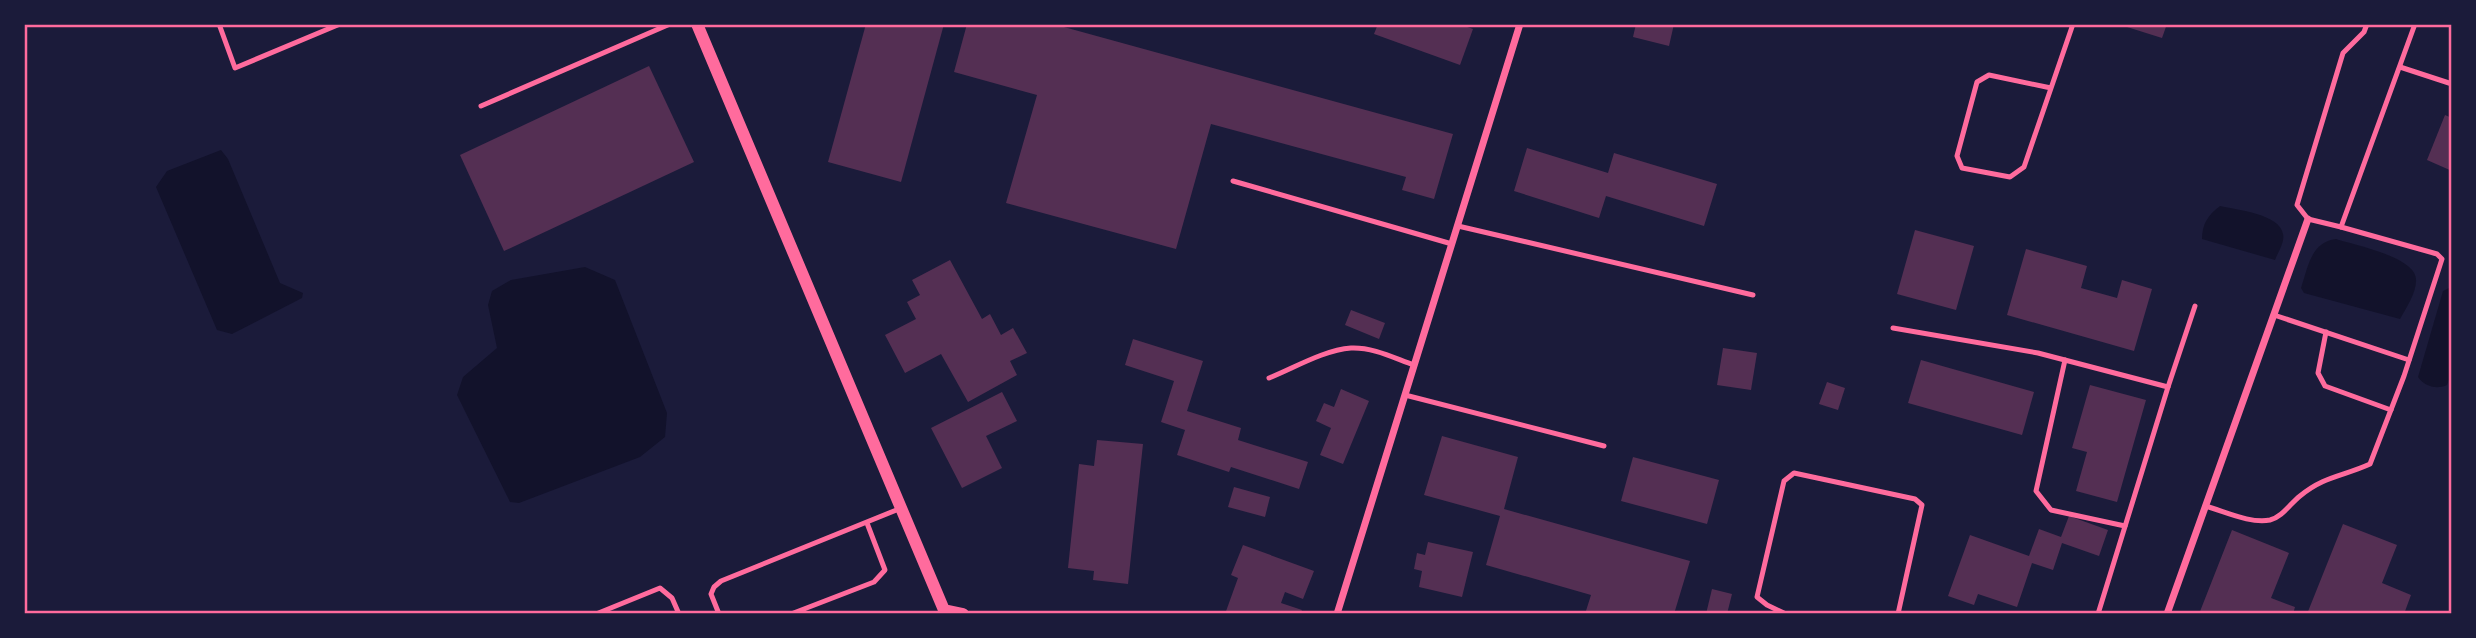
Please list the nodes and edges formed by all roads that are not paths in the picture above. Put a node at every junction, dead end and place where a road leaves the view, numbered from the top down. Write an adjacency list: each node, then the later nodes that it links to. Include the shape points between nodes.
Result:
1 (219, 24): 2 (lane, via 235,68)
2 (340, 24)
3 (670, 24): 12 (lane)
4 (697, 24): 32 (street)
5 (1520, 24): 15 (street)
6 (2073, 24): 11 (lane)
7 (2367, 24): 14 (lane, via 2343,53 2297,205)
8 (2415, 24): 9 (lane)
9 (2400, 67): 10 (lane); 16 (lane)
10 (2452, 84)
11 (2051, 88): 11 (lane, via 2024,167 2010,177 1962,167 1957,156 1977,82 1989,75)
12 (481, 106)
13 (1233, 181): 17 (lane)
14 (2308, 219): 16 (lane); 20 (street)
15 (1458, 226): 17 (street); 18 (lane)
16 (2341, 227): 24 (lane, via 2442,259)
17 (1452, 244): 25 (street)
18 (1753, 295)
19 (2195, 306): 27 (lane)
20 (2274, 315): 22 (lane); 31 (street)
21 (1893, 328): 23 (lane)
22 (2326, 332): 24 (lane); 29 (lane, via 2318,373 2325,386)
23 (2065, 360): 27 (lane); 34 (lane, via 2036,491 2051,510)
24 (2409, 360): 29 (lane)
25 (1414, 365): 26 (lane, via 1351,348); 28 (street)
26 (1269, 378)
27 (2168, 387): 34 (lane)
28 (1405, 395): 30 (lane); 41 (street)
29 (2391, 410): 31 (lane, via 2370,464 2321,482 2280,515 2253,520)
30 (1604, 446)
31 (2205, 506): 45 (street)
32 (902, 508): 33 (lane); 35 (street)
33 (867, 523): 38 (lane, via 721,581 711,594); 39 (lane, via 886,570 881,577)
34 (2125, 526): 44 (lane)
35 (945, 612): 40 (street)
36 (596, 614): 37 (lane, via 660,588 672,598)
37 (679, 614)
38 (719, 614)
39 (791, 614)
40 (963, 614)
41 (1337, 614)
42 (1786, 614): 43 (lane, via 1757,597 1784,481 1794,472 1915,499 1922,505)
43 (1898, 614)
44 (2098, 614)
45 (2167, 614)

